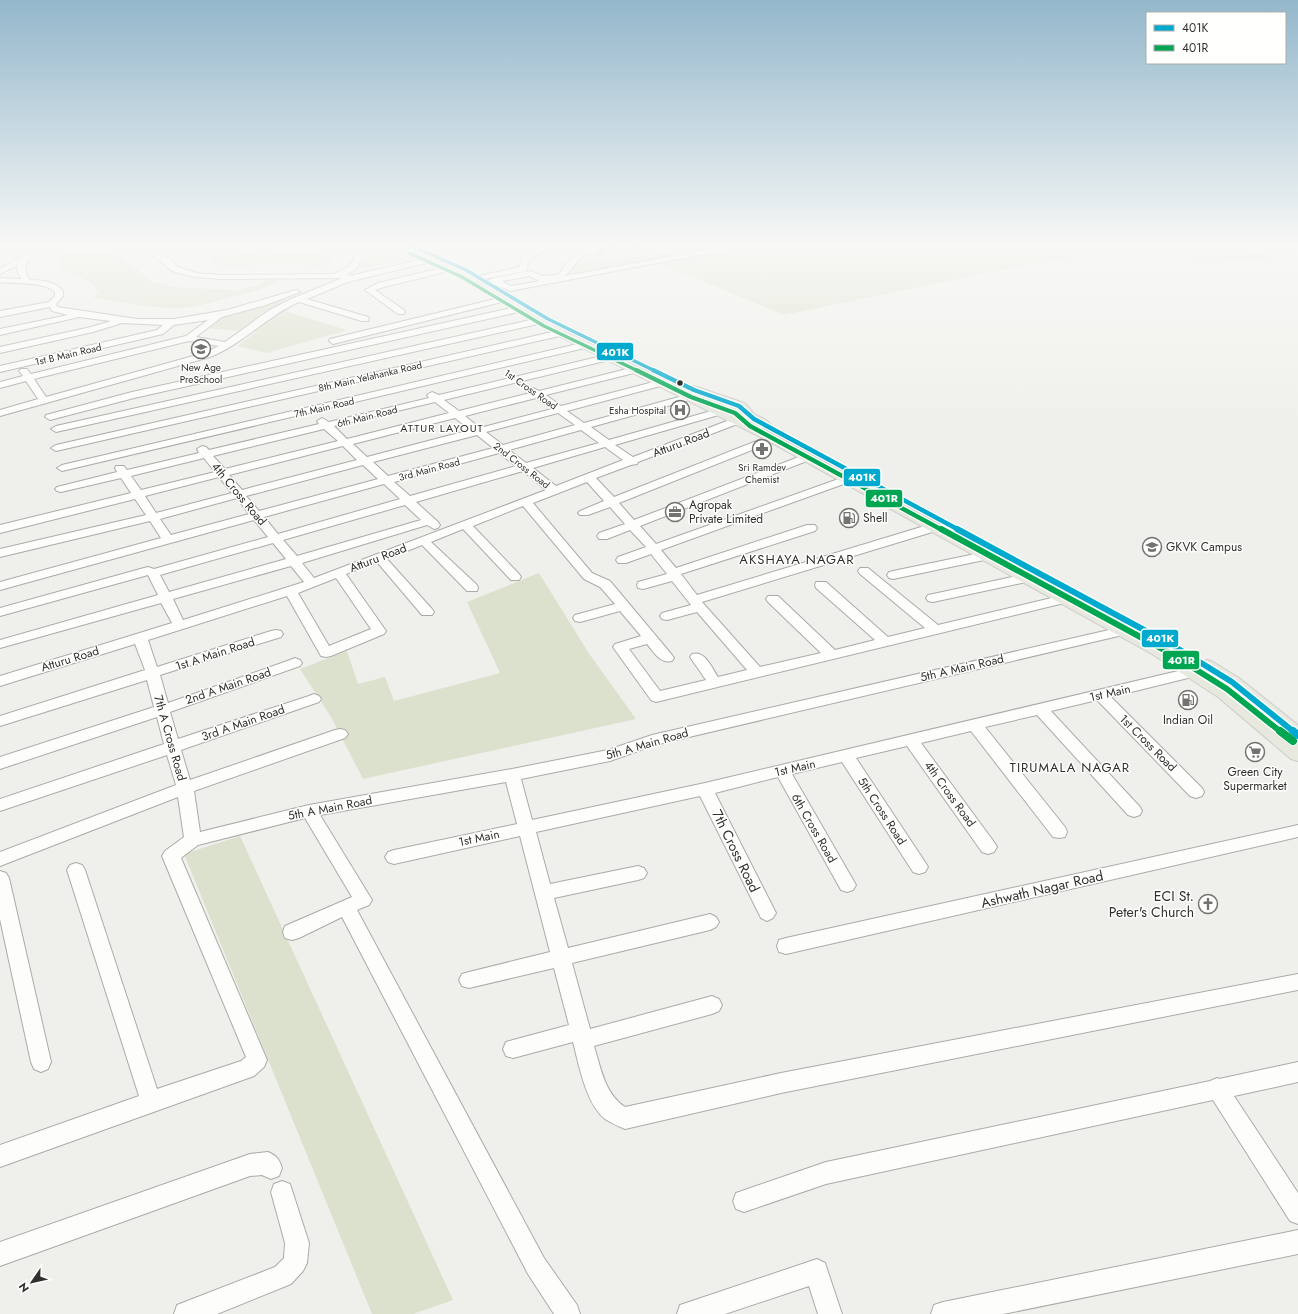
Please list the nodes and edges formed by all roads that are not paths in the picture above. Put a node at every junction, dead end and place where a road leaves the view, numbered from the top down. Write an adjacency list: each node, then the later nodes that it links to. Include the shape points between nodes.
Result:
1 (31, 307): 11 (street)
2 (54, 307): 14 (street)
3 (245, 307): 13 (street)
4 (281, 307): 28 (street)
5 (324, 307): 16 (street)
6 (393, 307): 12 (street)
7 (469, 307): 15 (street)
8 (517, 307): 10 (main road)
9 (530, 307): 58 (main road, via 553,322 694,390 739,406 744,409)
10 (520, 309): 18 (main road); 20 (street)
11 (1, 312): 21 (street)
12 (401, 312)
13 (221, 314): 19 (street); 25 (street)
14 (83, 315): 17 (street); 21 (street)
15 (429, 317): 20 (street, 1st Cross Road); 24 (street)
16 (366, 319)
17 (121, 320): 19 (street, via 143,323); 30 (street)
18 (539, 321): 23 (main road); 26 (street)
19 (172, 322): 34 (street, 1st B Main Road, via 160,332)
20 (442, 326): 26 (street, 1st Cross Road); 27 (street)
21 (12, 329): 22 (street)
22 (0, 332)
23 (561, 333): 29 (main road); 31 (street, 8th Main Yelahanka Road)
24 (357, 335): 27 (street, 2nd Cross Road); 35 (street, via 263,360)
25 (189, 338): 28 (street); 40 (street)
26 (460, 339): 31 (street, 1st Cross Road); 32 (street)
27 (366, 343): 32 (street, 2nd Cross Road); 35 (street)
28 (226, 345): 50 (street, via 208,355)
29 (586, 345): 33 (main road); 36 (street, 7th Main Road)
30 (4, 349): 34 (street)
31 (478, 352): 36 (street, 1st Cross Road); 37 (street, 8th Main Yelahanka Road)
32 (383, 356): 37 (street, 2nd Cross Road); 41 (street)
33 (610, 357): 39 (main road); 42 (street, 6th Main Road)
34 (21, 365): 38 (street, 1st B Main Road); 40 (street)
35 (265, 365): 41 (street); 57 (street)
36 (498, 366): 42 (street, 1st Cross Road); 44 (street, 7th Main Road)
37 (399, 369): 44 (street, 2nd Cross Road); 46 (street, 8th Main Yelahanka Road)
38 (0, 370)
39 (635, 370): 43 (main road); 47 (street)
40 (28, 378): 45 (street); 50 (street)
41 (278, 380): 46 (street); 51 (street)
42 (517, 380): 47 (street, 1st Cross Road); 49 (street, 6th Main Road)
43 (661, 383): 48 (main road); 53 (street)
44 (419, 384): 49 (street, 2nd Cross Road); 52 (street, 7th Main Road)
45 (0, 385)
46 (294, 394): 52 (street); 59 (street, 8th Main Yelahanka Road)
47 (539, 395): 53 (street, 1st Cross Road); 56 (street)
48 (690, 397): 54 (main road); 62 (street, 3rd Main Road)
49 (437, 399): 56 (street, 2nd Cross Road); 61 (street, 6th Main Road)
50 (44, 401): 55 (street)
51 (166, 405): 59 (street, 4th Cross Road); 60 (street)
52 (310, 410): 61 (street); 65 (street, 7th Main Road)
53 (561, 410): 62 (street, 1st Cross Road); 64 (street)
54 (718, 412): 58 (main road); 69 (street)
55 (0, 413)
56 (458, 415): 64 (street, 2nd Cross Road); 68 (street)
57 (50, 416)
58 (744, 419): 67 (main road); 76 (street, Atturu Road); 158 (main road, via 1187,654 1232,682)
59 (178, 420): 65 (street, 4th Cross Road); 66 (street, 8th Main Yelahanka Road)
60 (91, 422): 63 (street); 66 (street)
61 (327, 426): 68 (street); 72 (street, 6th Main Road)
62 (584, 427): 69 (street, 1st Cross Road); 71 (street, 3rd Main Road)
63 (56, 429)
64 (479, 432): 71 (street, 2nd Cross Road); 75 (street)
65 (192, 437): 72 (street, 4th Cross Road); 73 (street, 7th Main Road)
66 (102, 438): 70 (street, 8th Main Yelahanka Road); 73 (street)
67 (773, 438): 74 (main road); 90 (street)
68 (346, 443): 75 (street); 79 (street)
69 (607, 443): 76 (street, 1st Cross Road); 77 (street)
70 (56, 448)
71 (502, 449): 77 (street, 2nd Cross Road); 83 (street, 3rd Main Road)
72 (207, 455): 79 (street, 4th Cross Road); 80 (street, 6th Main Road)
73 (113, 456): 78 (street, 7th Main Road); 80 (street)
74 (808, 457): 82 (main road); 96 (street)
75 (366, 461): 83 (street); 86 (street)
76 (633, 462): 81 (street, Atturu Road)
77 (524, 467): 85 (street, 2nd Cross Road); 88 (street)
78 (62, 468)
79 (223, 474): 86 (street, 4th Cross Road); 87 (street)
80 (124, 475): 84 (street, 6th Main Road); 87 (street)
81 (590, 478): 85 (street, Atturu Road); 90 (street)
82 (848, 479): 97 (main road); 105 (street)
83 (386, 481): 88 (street); 92 (street, 3rd Main Road)
84 (61, 489)
85 (555, 491): 89 (street, Atturu Road)
86 (239, 494): 92 (street, 4th Cross Road); 93 (street)
87 (139, 495): 93 (street); 99 (street)
88 (407, 501): 94 (street); 102 (street)
89 (526, 502): 95 (street, Atturu Road); 129 (street, via 588,576 605,584)
90 (612, 502): 91 (street); 96 (street)
91 (584, 513)
92 (257, 516): 102 (street, 4th Cross Road); 103 (street, 3rd Main Road)
93 (153, 517): 103 (street); 106 (street)
94 (429, 520): 100 (street); 110 (street)
95 (466, 525): 100 (street, Atturu Road); 116 (street)
96 (633, 525): 101 (street); 105 (street)
97 (935, 527): 107 (main road); 128 (street)
98 (811, 528): 114 (street)
99 (0, 529)
100 (443, 534): 104 (street, Atturu Road)
101 (603, 536)
102 (276, 538): 110 (street, 4th Cross Road); 112 (street)
103 (168, 540): 120 (street, 3rd Main Road)
104 (424, 541): 108 (street, Atturu Road); 122 (street)
105 (654, 548): 109 (street); 114 (street)
106 (0, 553)
107 (985, 556): 115 (street); 117 (main road)
108 (380, 558): 113 (street, Atturu Road); 131 (street)
109 (622, 560)
110 (294, 561): 118 (street, 4th Cross Road); 124 (street)
111 (864, 571): 135 (street)
112 (153, 573): 124 (street); 130 (street, via 148,571)
113 (339, 573): 118 (street, Atturu Road); 123 (street, via 379,631 326,653)
114 (675, 575): 121 (street); 128 (street)
115 (893, 575)
116 (515, 577)
117 (1026, 578): 125 (street); 127 (main road)
118 (312, 583): 123 (street, Atturu Road)
119 (821, 585): 140 (street)
120 (0, 586)
121 (644, 586)
122 (472, 588)
123 (291, 591): 134 (street, Atturu Road)
124 (165, 597): 134 (street); 141 (street)
125 (933, 598)
126 (773, 599): 142 (street)
127 (1064, 599): 135 (street); 136 (main road)
128 (697, 603): 132 (street); 147 (street)
129 (623, 606): 133 (street); 139 (street)
130 (0, 612)
131 (427, 612)
132 (667, 616)
133 (580, 618)
134 (179, 625): 138 (street, Atturu Road)
135 (935, 630): 140 (street)
136 (1122, 630): 146 (main road); 165 (street, 5th A Main Road, via 652,740 610,755)
137 (276, 634): 148 (street, 1st A Main Road)
138 (140, 637): 148 (street, 7th A Cross Road); 149 (street, Atturu Road)
139 (651, 638): 144 (street); 150 (street, via 620,647 656,697)
140 (885, 642): 142 (street)
141 (0, 644)
142 (832, 655): 147 (street)
143 (697, 657): 150 (street)
144 (667, 658)
145 (295, 663): 154 (street, 2nd A Main Road)
146 (1195, 672): 151 (street, 1st Main); 161 (main road, via 1225,693)
147 (757, 673): 150 (street)
148 (153, 674): 154 (street, 7th A Cross Road); 155 (street, 1st A Main Road)
149 (0, 681)
150 (715, 683)
151 (1100, 695): 153 (street, 1st Main); 168 (street, 1st Cross Road)
152 (314, 699): 160 (street, 3rd A Main Road)
153 (1040, 709): 156 (street, 1st Main); 171 (street)
154 (162, 710): 160 (street, 7th A Cross Road); 163 (street, 2nd A Main Road)
155 (0, 721)
156 (975, 725): 159 (street, 1st Main); 174 (street)
157 (340, 734): 166 (street)
158 (1298, 735)
159 (911, 740): 162 (street, 1st Main); 176 (street, 4th Cross Road)
160 (172, 747): 166 (street, 7th A Cross Road); 169 (street, 3rd A Main Road)
161 (1298, 754)
162 (846, 756): 164 (street, 1st Main); 179 (street, 5th Cross Road)
163 (0, 763)
164 (782, 771): 167 (street, 1st Main); 183 (street, 6th Cross Road)
165 (512, 775): 170 (street, 5th A Main Road); 172 (street)
166 (185, 788): 175 (street, 7th A Cross Road); 178 (street)
167 (705, 789): 172 (street, 1st Main); 186 (street, 7th Cross Road)
168 (1196, 792)
169 (0, 805)
170 (309, 811): 175 (street, 5th A Main Road); 185 (street, via 363,900)
171 (1134, 811)
172 (527, 828): 177 (street, 1st Main); 184 (street)
173 (1298, 831): 189 (street, Ashwath Nagar Road)
174 (1059, 832)
175 (193, 840): 199 (street, via 171,856 257,1060 247,1069)
176 (988, 847)
177 (394, 857)
178 (0, 859)
179 (919, 867)
180 (76, 870): 199 (street)
181 (638, 873): 184 (street)
182 (0, 878): 196 (street)
183 (847, 885)
184 (544, 893): 190 (street)
185 (346, 908): 188 (street); 208 (street, via 536,1266)
186 (767, 913)
187 (710, 922): 190 (street)
188 (292, 932)
189 (786, 946)
190 (561, 958): 191 (street); 194 (street)
191 (469, 980)
192 (1298, 982): 194 (street, via 781,1083 626,1118 616,1115 607,1106 592,1075)
193 (712, 1005): 194 (street)
194 (581, 1035): 195 (street)
195 (513, 1049)
196 (41, 1062)
197 (1298, 1072): 198 (street)
198 (1217, 1088): 203 (street, via 826,1173); 204 (street)
199 (151, 1102): 200 (street)
200 (0, 1156)
201 (271, 1168): 206 (street, via 268,1163 250,1165)
202 (282, 1192): 207 (street, via 297,1243 295,1263 283,1276)
203 (744, 1201)
204 (1298, 1213)
205 (1298, 1242): 211 (street)
206 (0, 1254)
207 (186, 1314)
208 (568, 1314)
209 (689, 1314): 210 (street, via 817,1271)
210 (830, 1314)
211 (944, 1314)

